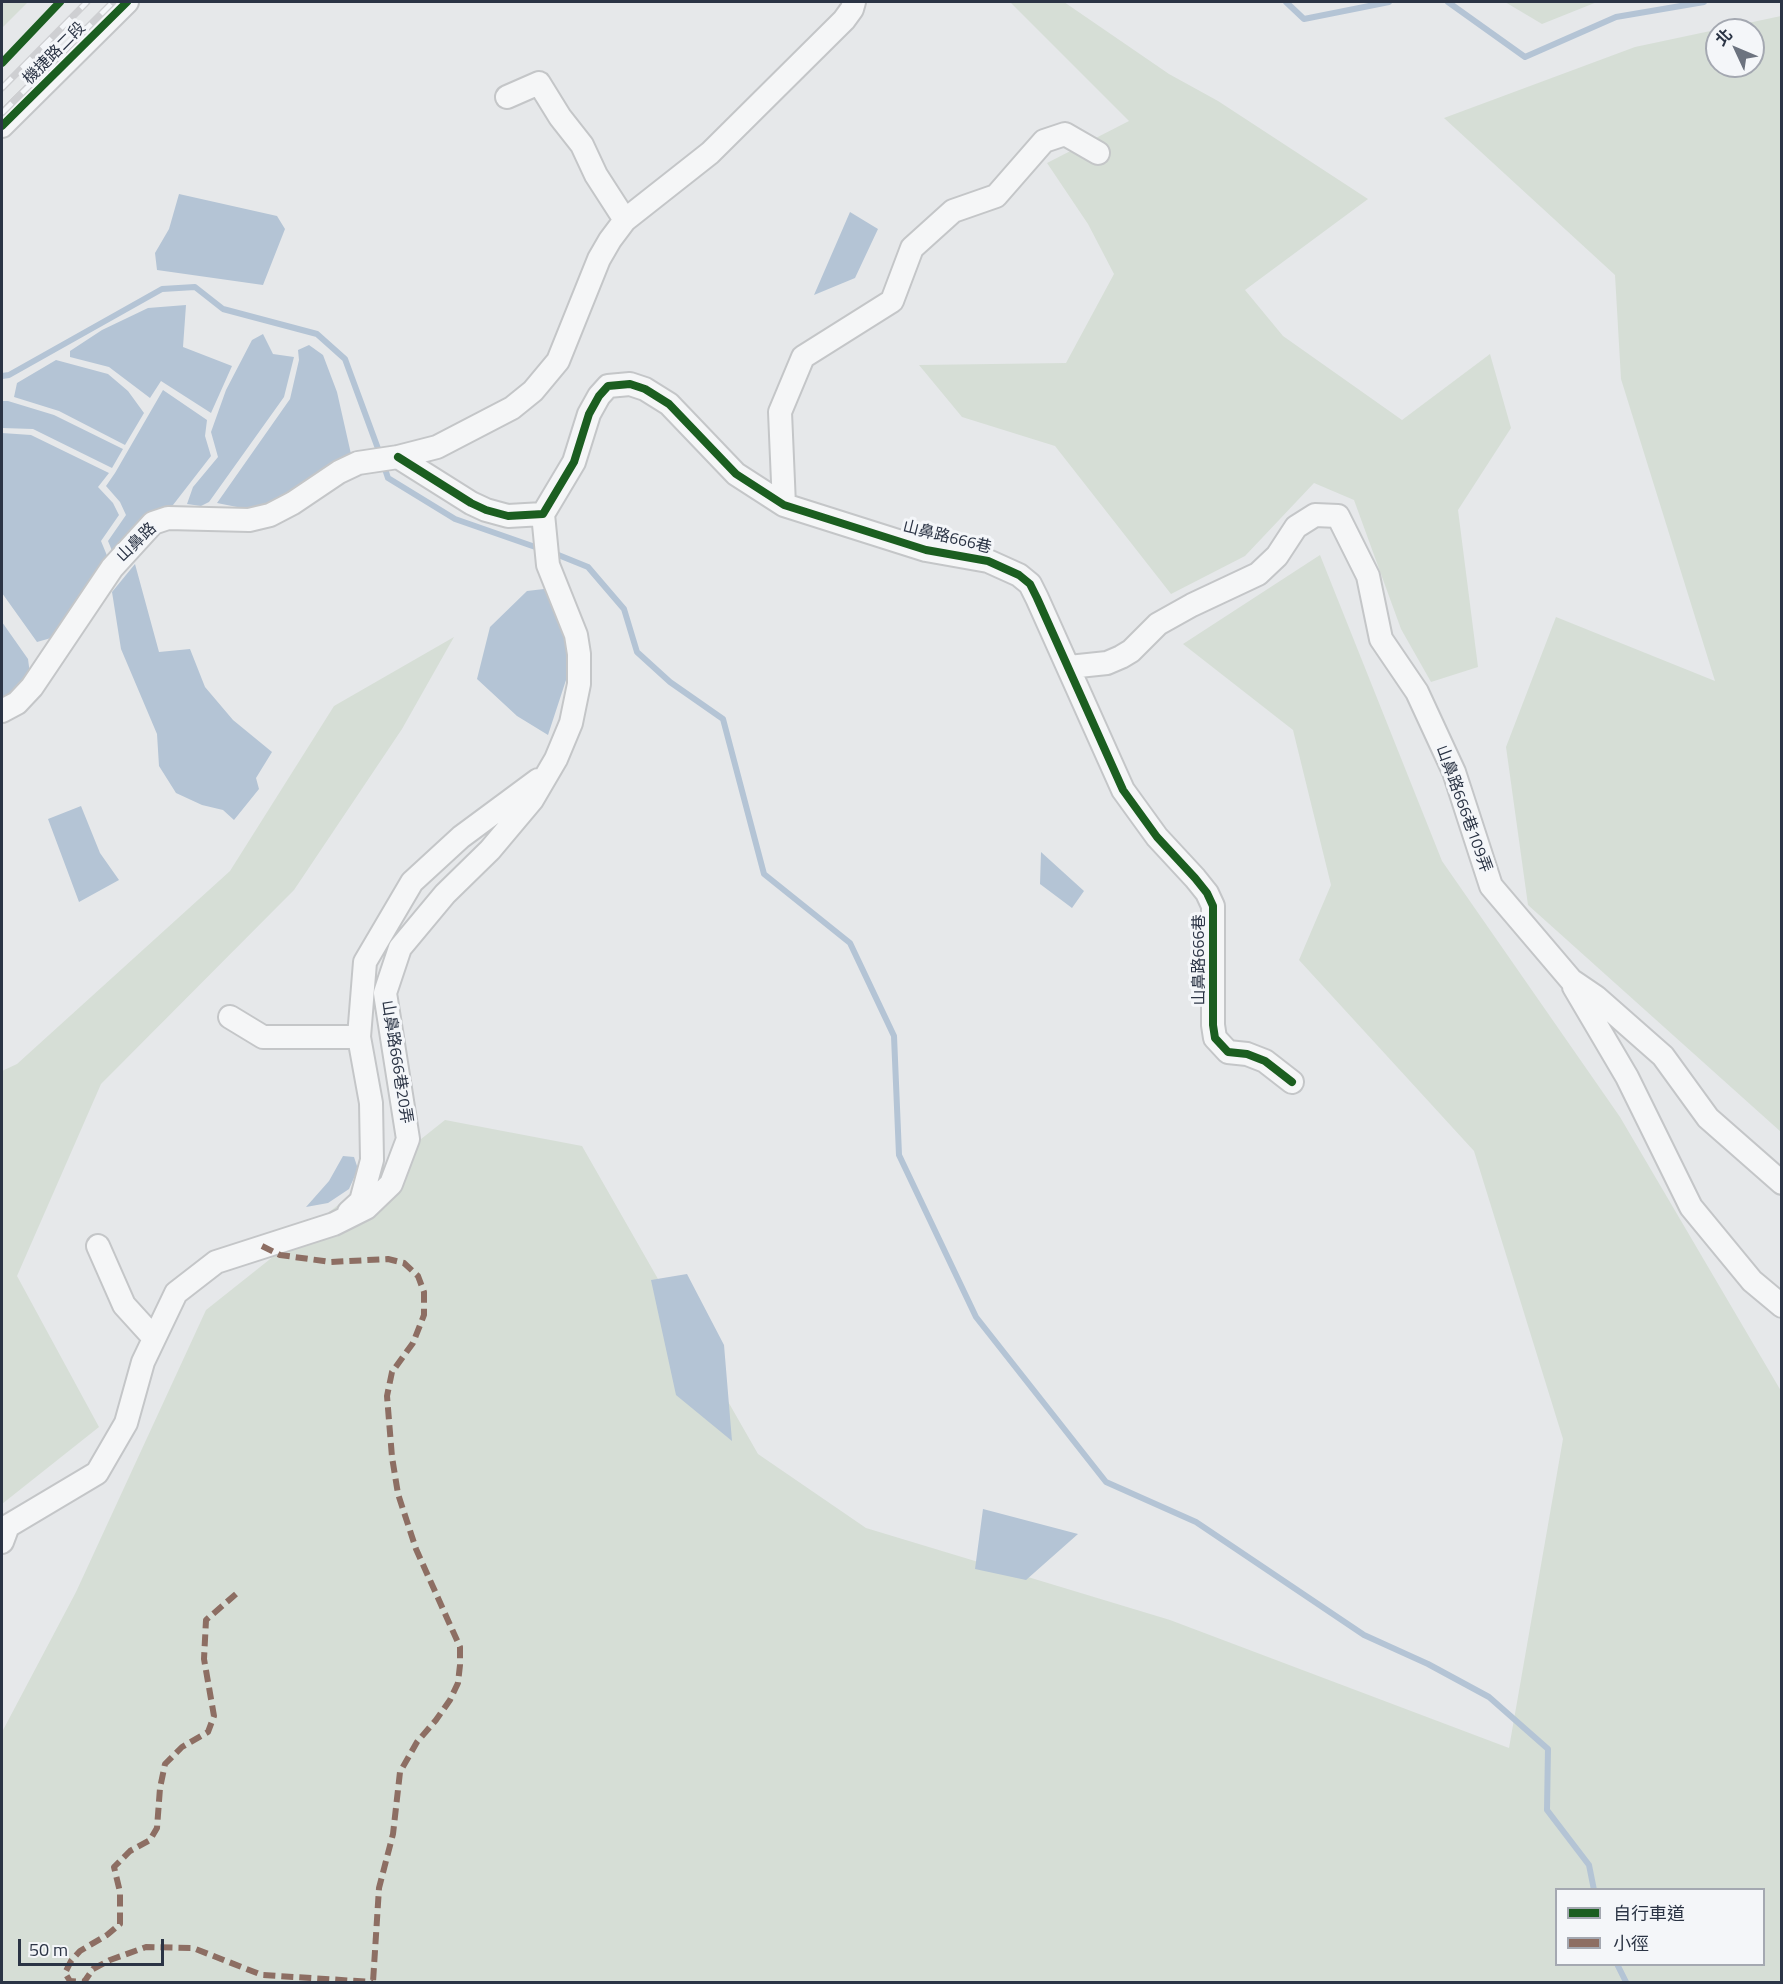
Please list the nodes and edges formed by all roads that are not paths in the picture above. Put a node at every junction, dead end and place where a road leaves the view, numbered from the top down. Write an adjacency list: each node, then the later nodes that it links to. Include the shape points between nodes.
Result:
1 (127, 2): 4 (street, 機捷路二段)
2 (854, 2): 6 (street, 山鼻路, via 844,20 717,146)
3 (507, 97): 6 (street, via 539,83 582,145)
4 (2, 126)
5 (1098, 153): 8 (street, via 1065,134 1044,141 996,196 953,211 912,248 892,301 803,357 780,412)
6 (625, 220): 7 (street, 山鼻路, via 599,259 558,362 533,391 512,408 437,447)
7 (394, 458): 9 (street, via 486,510 508,516); 11 (street, 山鼻路, via 366,461 339,472 270,515 249,520 168,518 153,523 112,568 32,687 17,703)
8 (784, 505): 9 (street, 山鼻路666巷, via 736,474 669,404 630,384 608,386 599,396 574,462); 10 (street, 山鼻路666巷, via 926,550 988,561 1019,575 1030,584)
9 (543, 514): 12 (street, 山鼻路666巷20弄, via 545,548 579,654 579,684 571,723)
10 (1069, 668): 13 (street, 山鼻路666巷109弄, via 1121,657 1158,624 1258,574 1277,556 1296,527 1315,516 1338,516 1368,576 1381,639 1417,692 1454,772 1491,886); 16 (street, 山鼻路666巷, via 1123,790 1157,837 1196,878 1213,906 1215,1038 1228,1052 1247,1054 1272,1064)
11 (2, 711)
12 (548, 772): 15 (street, via 461,837 412,882 365,962); 18 (street, 山鼻路666巷20弄, via 532,800 497,842 445,894 400,948 385,993 408,1139 391,1184 366,1208)
13 (1570, 980): 17 (street, 山鼻路666巷109弄, via 1596,997 1663,1056 1708,1118); 20 (street, via 1627,1077 1692,1207 1752,1281)
14 (230, 1017): 15 (street, via 263,1038)
15 (359, 1037): 18 (street, via 371,1103 372,1160 361,1201)
16 (1292, 1082)
17 (1782, 1183)
18 (334, 1224): 21 (street, 山鼻路666巷20弄, via 216,1262 176,1293)
19 (98, 1246): 21 (street, via 124,1305)
20 (1782, 1306)
21 (154, 1338): 22 (street, 山鼻路666巷20弄, via 126,1423 97,1473 8,1526)
22 (2, 1542)

